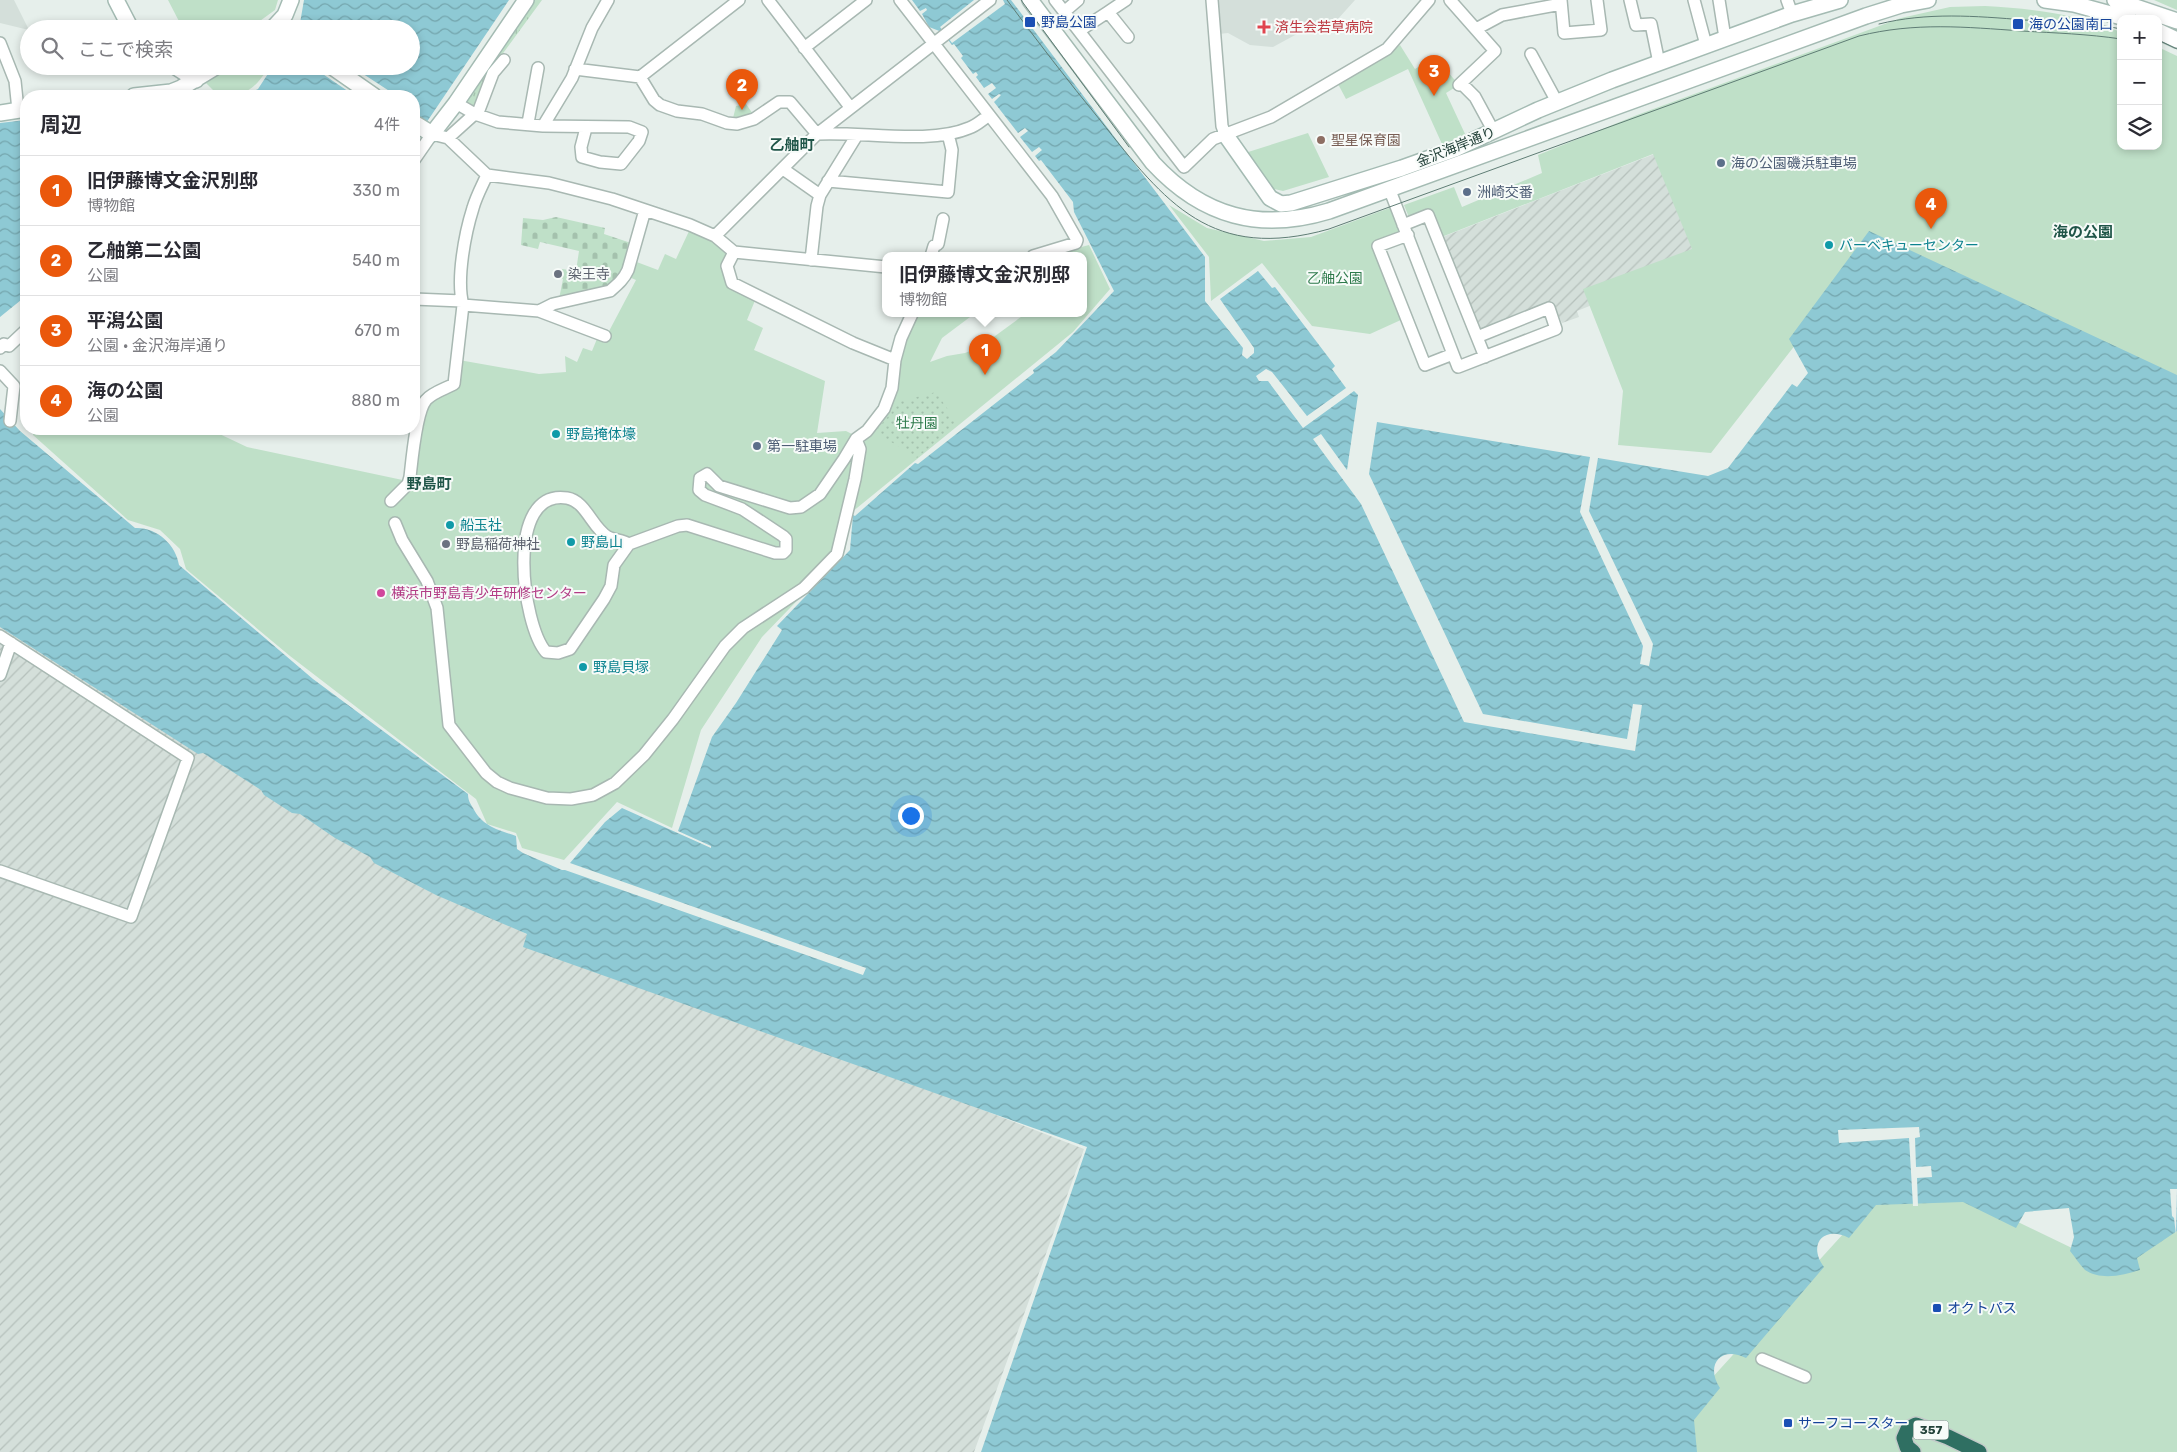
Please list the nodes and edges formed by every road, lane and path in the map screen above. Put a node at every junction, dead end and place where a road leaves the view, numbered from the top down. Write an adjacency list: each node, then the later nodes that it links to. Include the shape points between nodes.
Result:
1 (116, 0): 30 (street)
2 (292, 0): 31 (street)
3 (526, 0): 57 (street)
4 (608, 0): 47 (street)
5 (739, 0): 51 (street)
6 (768, 0): 42 (street)
7 (866, 0): 42 (street)
8 (900, 0): 40 (street)
9 (990, 0): 40 (street)
10 (1030, 0): 78 (street, via 1154,163 1189,196 1245,219 1285,221 1308,218)
11 (1055, 0): 27 (street)
12 (1078, 0): 27 (street)
13 (1126, 0): 28 (street)
14 (1212, 0): 72 (street, 金沢海岸通り)
15 (1429, 0): 72 (street, via 1387,49 1271,117)
16 (1450, 0): 33 (street)
17 (1597, 0): 25 (street, via 1601,30 1564,33)
18 (1630, 0): 45 (street, via 1636,25 1651,24)
19 (1694, 0): 41 (street)
20 (1719, 0): 37 (street)
21 (1840, 0): 26 (street, 金沢海岸通り)
22 (1928, 0): 78 (street, via 1866,16)
23 (2045, 0): 29 (street)
24 (2115, 0): 32 (street)
25 (1561, 2): 33 (street, via 1502,15)
26 (1790, 7): 37 (street, 金沢海岸通り)
27 (1064, 12): 34 (street)
28 (1108, 12): 34 (street); 36 (street)
29 (2117, 16)
30 (126, 20)
31 (281, 20)
32 (2177, 21)
33 (1476, 29): 67 (street, via 1495,51 1461,85 1475,96)
34 (1079, 31): 72 (street, via 1184,167 1213,139)
35 (2162, 33): 38 (street)
36 (1128, 36)
37 (1725, 38): 41 (street, 金沢海岸通り)
38 (2177, 40)
39 (0, 43): 55 (street)
40 (934, 45): 58 (street); 62 (street)
41 (1706, 45): 45 (street, 金沢海岸通り)
42 (804, 48): 58 (street)
43 (1531, 54): 56 (street)
44 (504, 60): 61 (street, via 493,73 480,110)
45 (1658, 63): 56 (street, 金沢海岸通り)
46 (538, 68): 63 (street)
47 (575, 69): 51 (street); 64 (street)
48 (188, 75): 52 (street)
49 (204, 75): 52 (street)
50 (344, 75): 54 (street)
51 (640, 77): 69 (street, via 660,105 727,123 754,119 779,102 790,102)
52 (196, 80): 53 (street)
53 (175, 90)
54 (365, 90)
55 (20, 102)
56 (1557, 102): 67 (street, 金沢海岸通り)
57 (456, 103): 61 (street); 68 (street)
58 (850, 107): 69 (street)
59 (20, 110): 60 (street)
60 (0, 112)
61 (475, 114): 63 (street, via 498,122); 73 (street)
62 (988, 116): 71 (street, via 972,128); 86 (street, via 1052,196 1077,240)
63 (528, 124): 64 (street)
64 (542, 126): 66 (street)
65 (420, 127): 68 (street)
66 (586, 128): 66 (street, via 629,128 642,132 622,164 582,157)
67 (1494, 132): 72 (street, 金沢海岸通り, via 1402,168 1281,204 1270,198)
68 (432, 134): 73 (street); 74 (street)
69 (816, 134): 70 (street); 75 (street)
70 (857, 134): 71 (street); 77 (street)
71 (948, 134): 77 (street, via 952,150 948,192)
72 (1225, 134)
73 (448, 138): 76 (street)
74 (420, 151)
75 (783, 169): 79 (street); 83 (street)
76 (487, 175): 80 (street, via 584,190); 90 (street, via 473,207 465,242 459,293)
77 (828, 181): 79 (street)
78 (1389, 188): 82 (street)
79 (820, 195): 87 (street)
80 (645, 210): 83 (street); 91 (street, via 628,270 617,285 610,291 553,304)
81 (943, 220): 85 (street, via 938,244)
82 (1405, 230): 96 (street, via 1428,215); 99 (street); 99 (street, via 1378,246 1425,364)
83 (715, 236): 84 (street)
84 (734, 252): 87 (street); 101 (street, via 727,266 732,283 853,343)
85 (932, 252)
86 (1046, 252)
87 (811, 260): 88 (street)
88 (882, 267)
89 (420, 300): 90 (street)
90 (462, 303): 91 (street); 103 (street, via 454,384 425,401)
91 (539, 311): 95 (street)
92 (911, 317): 101 (street)
93 (1511, 323): 96 (street); 97 (street); 97 (street, via 1549,308 1556,329)
94 (20, 336): 98 (street, via 9,346 4,344)
95 (605, 336)
96 (1477, 337): 100 (street)
97 (1518, 344): 100 (street)
98 (0, 348)
99 (1453, 354): 100 (street, via 1458,367)
100 (1485, 357)
101 (895, 360): 106 (street, via 892,388 884,409 867,431)
102 (0, 371): 104 (street, via 14,386)
103 (420, 419)
104 (10, 420)
105 (416, 435): 107 (street, via 408,484)
106 (856, 439): 108 (street, via 860,449 837,554 804,588 743,628 725,646 644,756 614,783 593,795 571,799 547,798 497,782 448,725 437,608 427,581); 109 (street, via 820,494 801,508 790,508 719,486 707,474 700,478 700,490 705,495 742,509 786,539 788,546 783,552 775,554 686,525)
107 (391, 501)
108 (395, 523)
109 (629, 544): 109 (street, via 614,565 611,586 604,599 570,649 546,652 535,632 522,572 525,535 540,505 568,498 580,505 607,537)
110 (0, 636): 111 (street)
111 (11, 643): 112 (street); 113 (street, via 188,758 131,917)
112 (0, 675)
113 (0, 871)
114 (1762, 1359): 115 (street)
115 (1805, 1377)
116 (1912, 1452): 117 (highway, 357, via 1906,1448 1904,1438 1916,1425)
117 (1979, 1452)

